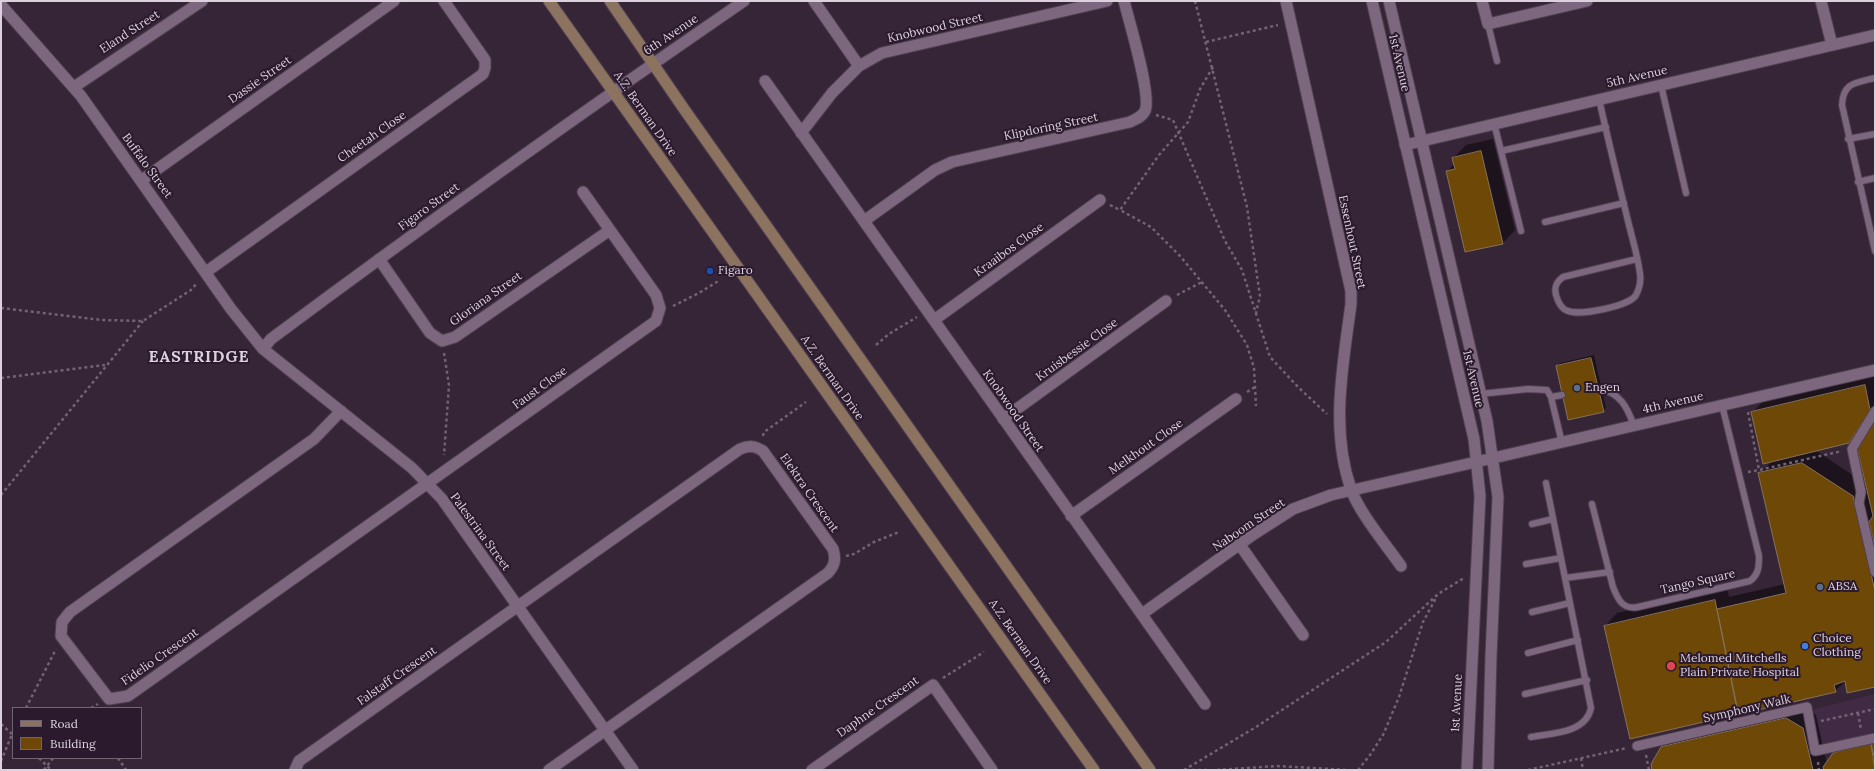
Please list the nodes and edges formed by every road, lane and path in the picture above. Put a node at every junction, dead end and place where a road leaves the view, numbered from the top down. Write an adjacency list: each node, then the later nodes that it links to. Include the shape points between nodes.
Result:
1 (202, 1): 30 (street, Eland Street)
2 (394, 1): 44 (street, Dassie Street)
3 (444, 1): 58 (street, Cheetah Close, via 485,60 483,74)
4 (549, 1): 31 (main road, A.Z. Berman Drive)
5 (610, 1): 24 (main road)
6 (744, 1): 24 (street, 6th Avenue)
7 (814, 1): 25 (street)
8 (1107, 1): 25 (street, Knobwood Street, via 882,53)
9 (1124, 1): 50 (street, Klipdoring Street, via 1146,90 1146,107 1140,118 952,162 935,170)
10 (1195, 1): 21 (path)
11 (1286, 1): 18 (street, Essenhout Street)
12 (1372, 1): 41 (street, 1st Avenue)
13 (1389, 1): 40 (street, 1st Avenue)
14 (1482, 1): 19 (street)
15 (1587, 1): 19 (street)
16 (1821, 1): 22 (street)
17 (4, 5): 30 (street, Buffalo Street)
18 (1290, 22): 21 (path); 96 (street, Essenhout Street, via 1351,291 1339,415)
19 (1488, 24): 23 (lane)
20 (1875, 35): 22 (street, 5th Avenue)
21 (1206, 42): 26 (path)
22 (1832, 45): 29 (street, 5th Avenue)
23 (1497, 61)
24 (653, 64): 31 (street, 6th Avenue); 153 (main road)
25 (859, 66): 36 (street, Knobwood Street, via 832,93)
26 (1212, 67): 37 (path, via 1200,89 1188,122); 65 (path, via 1247,207 1260,296)
27 (1875, 78): 39 (lane, via 1845,89 1842,106)
28 (765, 81): 36 (street, Knobwood Street)
29 (1661, 85): 32 (street, 5th Avenue); 47 (lane)
30 (74, 87): 44 (street, Buffalo Street)
31 (613, 91): 56 (street, Figaro Street); 152 (main road, A.Z. Berman Drive)
32 (1599, 100): 34 (street, 5th Avenue); 35 (lane)
33 (1172, 120): 37 (path)
34 (1494, 123): 40 (street, 5th Avenue); 42 (lane)
35 (1606, 128): 42 (lane); 49 (lane)
36 (801, 133): 50 (street, Knobwood Street)
37 (1179, 134): 60 (path, via 1159,155 1120,210 1151,227); 65 (path, via 1225,241 1242,270)
38 (1875, 134): 39 (lane)
39 (1848, 139): 45 (lane)
40 (1422, 141): 41 (street, 5th Avenue); 75 (street, 1st Avenue)
41 (1405, 145): 92 (street, 1st Avenue, via 1470,425)
42 (1501, 152): 54 (lane)
43 (1875, 178): 45 (lane)
44 (142, 180): 58 (street, Buffalo Street)
45 (1858, 182): 52 (lane)
46 (583, 192): 53 (street)
47 (1686, 193)
48 (1100, 200): 66 (street, Kraaibos Close)
49 (1624, 203): 51 (lane); 57 (lane)
50 (864, 221): 64 (street, Knobwood Street)
51 (1545, 222)
52 (1872, 224): 55 (lane)
53 (610, 230): 63 (street, via 656,295); 68 (street, Gloriana Street, via 455,337)
54 (1521, 230)
55 (1875, 251)
56 (378, 259): 68 (street, Gloriana Street, via 430,333); 70 (street, Figaro Street, via 271,339)
57 (1637, 259): 57 (lane, via 1562,277 1555,286 1562,308 1574,313 1589,312 1625,304 1633,299 1639,286)
58 (206, 272): 67 (path, via 191,290); 70 (street, Buffalo Street)
59 (720, 280): 63 (path, via 675,306)
60 (1202, 282): 61 (path); 81 (path, via 1225,310 1247,345 1254,368)
61 (1166, 301): 86 (street, Kruisbessie Close)
62 (1, 308): 67 (path, via 102,320)
63 (660, 308): 93 (street, Faust Close, via 656,321)
64 (927, 310): 66 (street, Knobwood Street); 69 (path)
65 (1256, 313): 85 (path, via 1270,357)
66 (934, 320): 86 (street, Knobwood Street)
67 (143, 321): 71 (path)
68 (442, 341): 93 (path, via 449,384)
69 (876, 345)
70 (263, 349): 82 (street, Palestrina Street)
71 (106, 365): 73 (path); 97 (path)
72 (1875, 370): 80 (street, 4th Avenue)
73 (1, 378)
74 (1598, 388): 87 (lane, via 1621,399)
75 (1480, 394): 77 (lane, via 1537,388 1547,390); 91 (street, 1st Avenue)
76 (1562, 394): 77 (lane)
77 (1551, 397): 88 (lane)
78 (1236, 399): 99 (street, Melkhout Close)
79 (806, 402): 89 (path, via 764,432)
80 (1722, 405): 87 (street, 4th Avenue); 108 (lane, Tango Square, via 1756,541 1759,565 1755,577 1750,581 1638,607 1628,607 1620,602)
81 (1256, 406)
82 (341, 411): 95 (street, Palestrina Street); 118 (street, via 314,439 70,612 62,622)
83 (1875, 411): 90 (street)
84 (1747, 412): 90 (path, via 1759,470)
85 (1327, 414)
86 (1003, 419): 99 (street, Knobwood Street)
87 (1634, 426): 88 (street, 4th Avenue)
88 (1562, 443): 91 (street, 4th Avenue)
89 (756, 447): 104 (street, Elektra Crescent, via 763,451 833,549); 114 (street, via 740,449)
90 (1852, 449): 109 (street, via 1861,492 1860,503)
91 (1493, 458): 92 (street, 4th Avenue); 160 (street, 1st Avenue, via 1498,497 1490,656)
92 (1476, 462): 96 (street, Naboom Street); 159 (street, 1st Avenue, via 1480,496)
93 (442, 474): 95 (street, Faust Close)
94 (1546, 482): 100 (lane)
95 (427, 483): 114 (street, Palestrina Street, via 442,499); 118 (street, Fidelio Crescent, via 128,696 109,699)
96 (1351, 490): 103 (street, Naboom Street, via 1293,509); 107 (street, Essenhout Street)
97 (1, 495)
98 (1592, 504): 108 (lane, Tango Square)
99 (1071, 516): 116 (street, Knobwood Street)
100 (1553, 519): 101 (lane); 105 (lane)
101 (1532, 524)
102 (899, 532): 104 (path, via 854,554)
103 (1240, 545): 116 (street, Naboom Street); 117 (street)
104 (836, 558): 131 (street, via 828,573)
105 (1561, 558): 106 (lane); 111 (lane)
106 (1526, 564)
107 (1400, 566)
108 (1610, 572): 111 (lane)
109 (1875, 572)
110 (1466, 576): 112 (path)
111 (1565, 578): 113 (lane)
112 (1438, 594): 154 (path, via 1386,642); 158 (path, via 1423,622 1399,697 1382,734)
113 (1570, 603): 115 (lane); 119 (lane)
114 (517, 606): 131 (street, Palestrina Street); 147 (street, Falstaff Crescent, via 299,761)
115 (1532, 612)
116 (1142, 614): 125 (street, Knobwood Street)
117 (1303, 635)
118 (61, 636): 126 (path)
119 (1578, 640): 121 (lane); 122 (lane)
120 (984, 652): 123 (path)
121 (1528, 653)
122 (1587, 680): 124 (lane); 134 (lane, via 1591,708 1586,721 1572,728)
123 (933, 684): 150 (street, Daphne Crescent); 151 (street, Daphne Crescent)
124 (1525, 694)
125 (1205, 704)
126 (27, 707)
127 (1875, 709): 128 (path)
128 (1858, 713): 130 (path); 136 (path)
129 (1, 724): 132 (path)
130 (1810, 724): 136 (street, Symphony Walk, via 1815,751); 137 (street, Symphony Walk, via 1807,708)
131 (606, 731): 148 (street); 149 (street, Palestrina Street)
132 (12, 733)
133 (12, 736): 142 (path)
134 (1531, 737)
135 (1875, 738): 136 (street, Symphony Walk)
136 (1864, 740)
137 (1637, 746): 138 (path)
138 (1581, 758): 161 (path); 162 (path)
139 (40, 759): 143 (path)
140 (52, 759): 143 (path)
141 (119, 759): 146 (path)
142 (1, 761)
143 (47, 766): 144 (path); 145 (path)
144 (44, 770)
145 (52, 770)
146 (126, 770)
147 (295, 770)
148 (549, 770)
149 (633, 770)
150 (812, 770)
151 (992, 770)
152 (1094, 770)
153 (1150, 770)
154 (1185, 770): 155 (path)
155 (1208, 770)
156 (1217, 770): 157 (path, via 1277,766)
157 (1348, 770)
158 (1358, 770)
159 (1467, 770)
160 (1488, 770)
161 (1528, 770)
162 (1583, 770)

